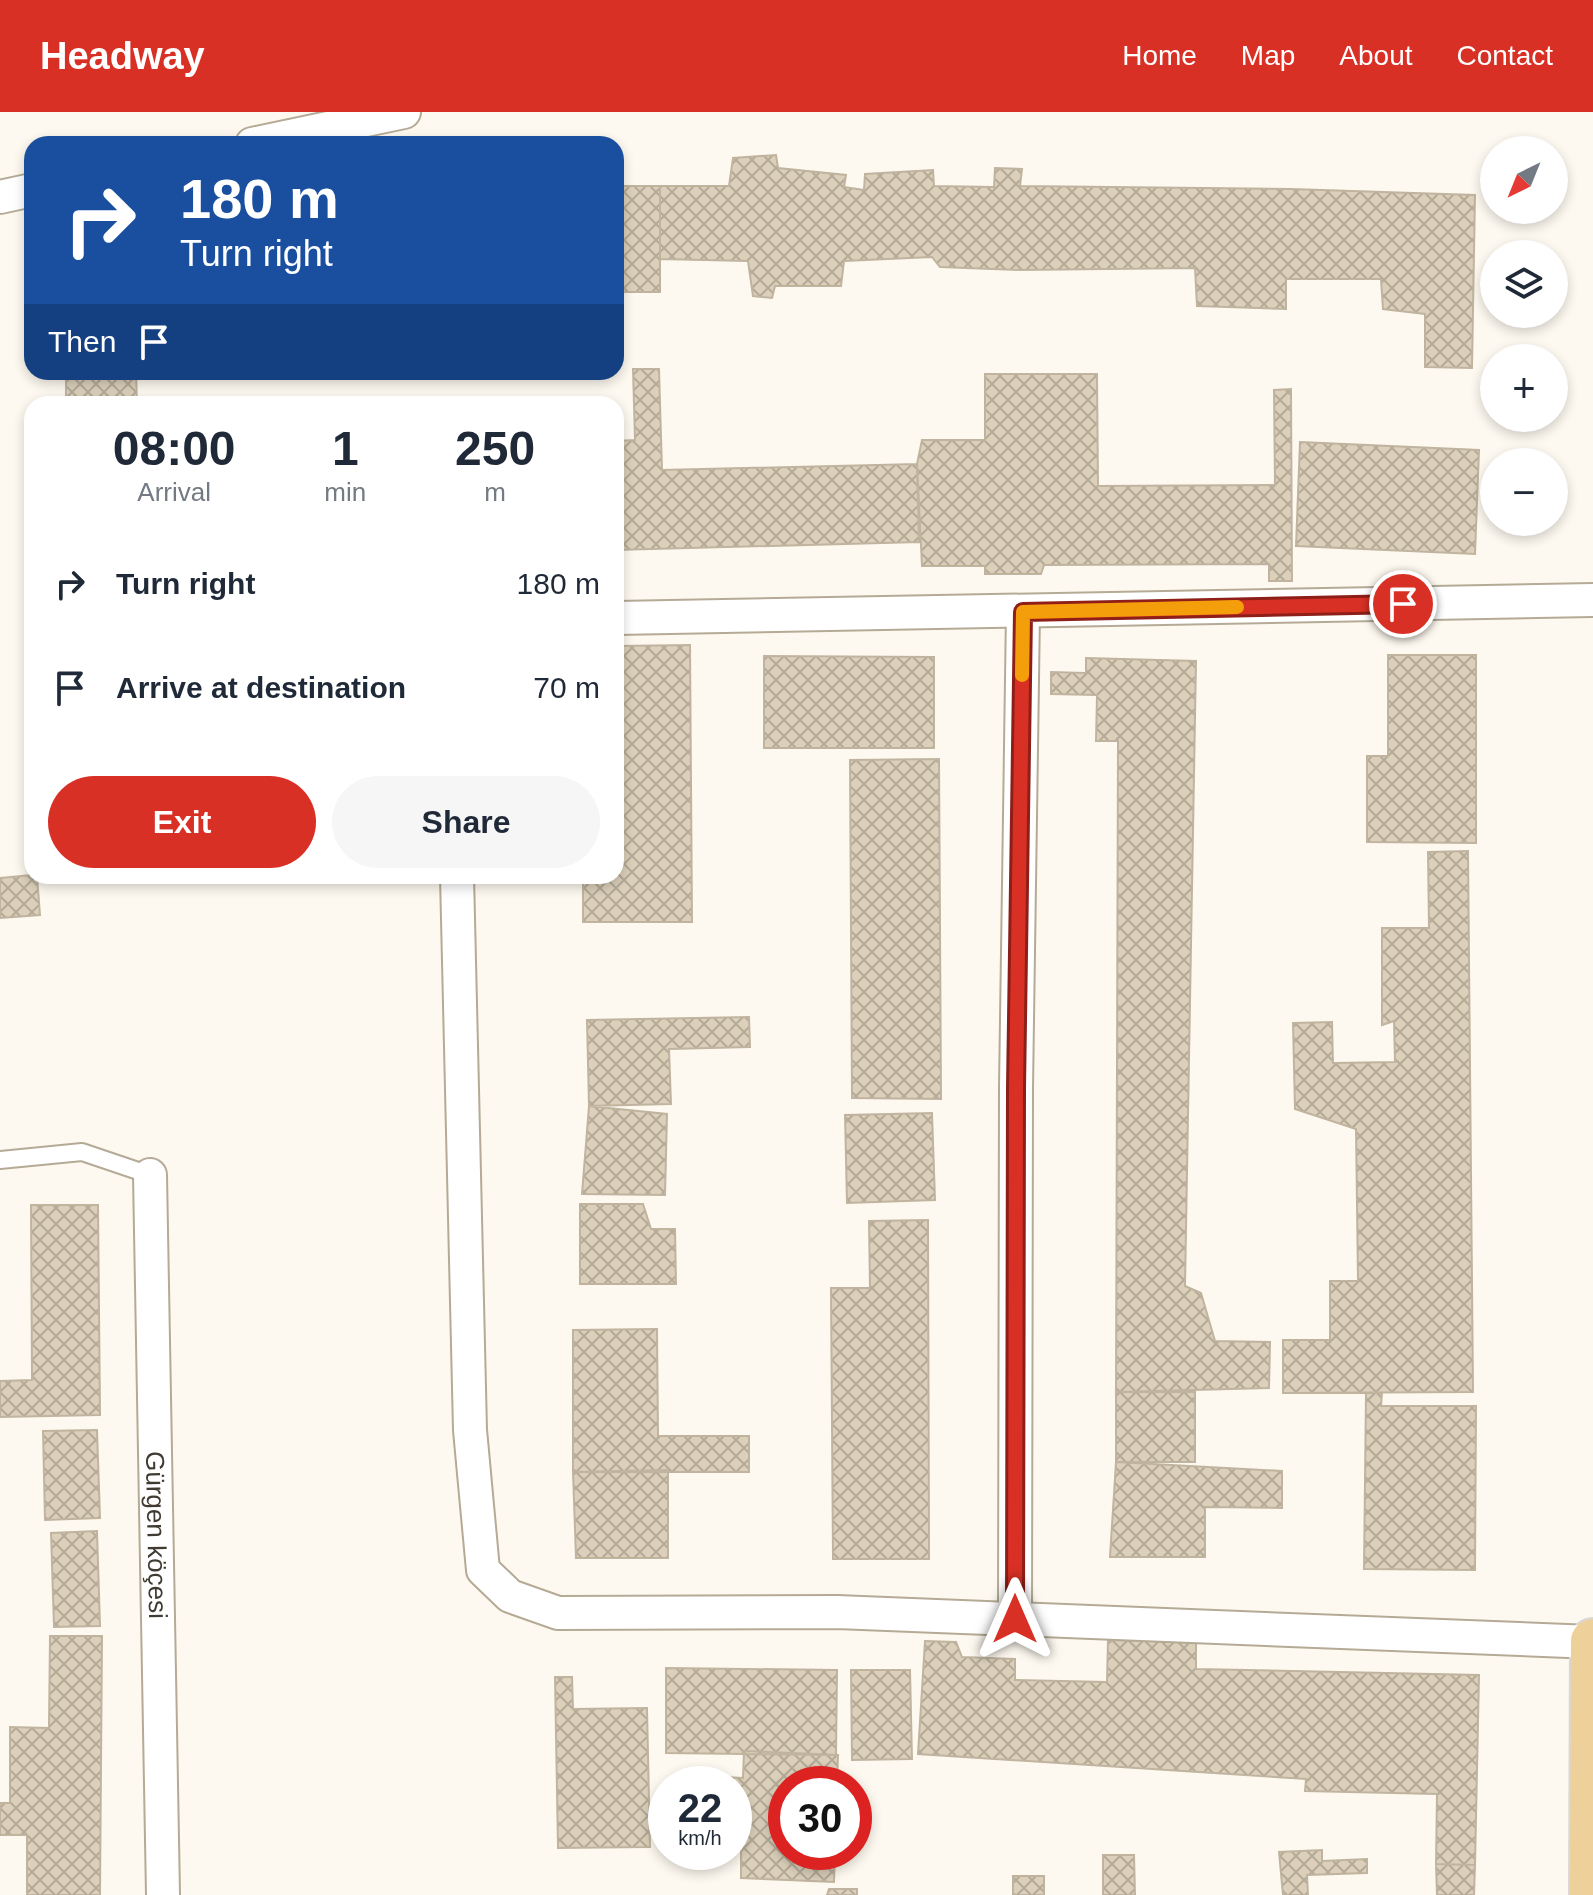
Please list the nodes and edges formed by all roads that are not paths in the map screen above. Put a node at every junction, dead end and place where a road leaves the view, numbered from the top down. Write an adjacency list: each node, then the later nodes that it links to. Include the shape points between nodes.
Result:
1 (404, 112): 2 (street)
2 (290, 136)
3 (24, 192): 4 (street)
4 (0, 197)
5 (1593, 600): 6 (street)
6 (1023, 612): 7 (street); 11 (street)
7 (624, 618)
8 (457, 884): 11 (street, via 470,1430 483,1570 510,1596 558,1613 837,1612)
9 (0, 1160): 10 (lane, via 82,1152)
10 (150, 1175): 13 (street, Gürgen köçesi)
11 (1015, 1619): 12 (street)
12 (1593, 1641): 14 (main road)
13 (163, 1895)
14 (1592, 1895)

